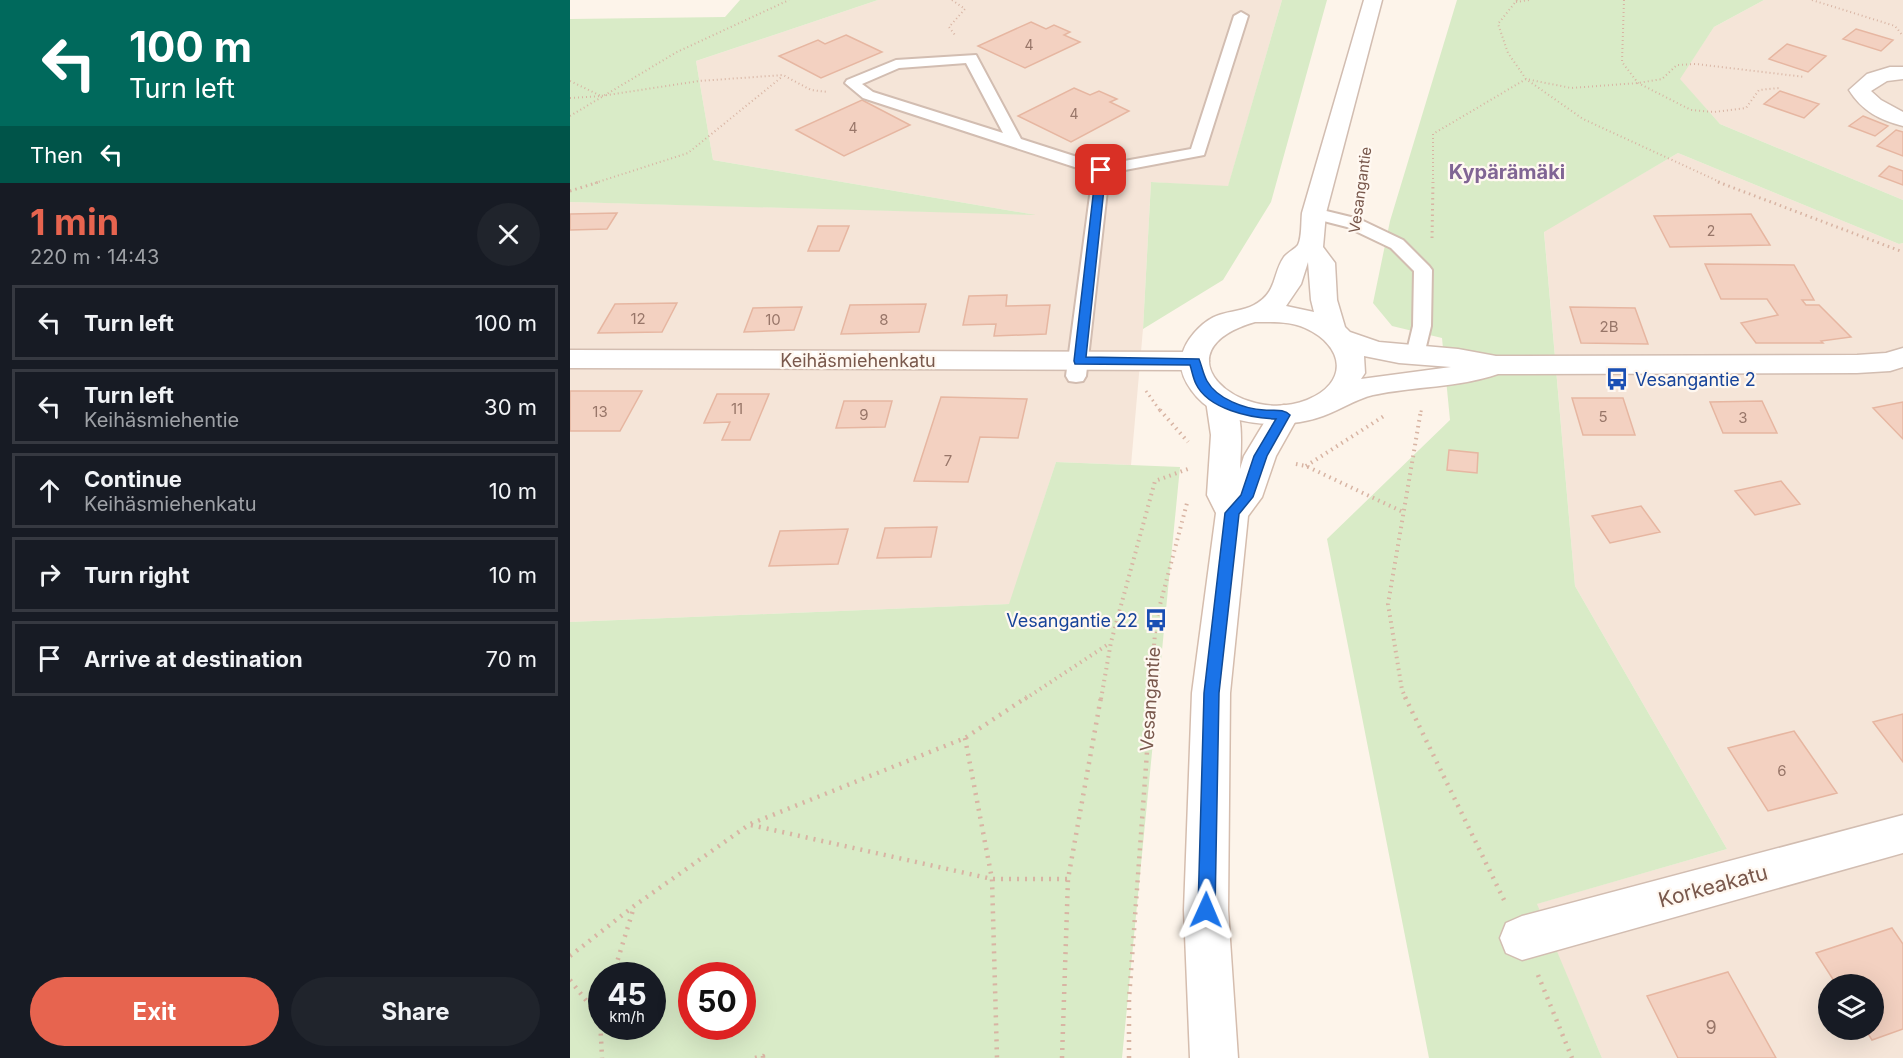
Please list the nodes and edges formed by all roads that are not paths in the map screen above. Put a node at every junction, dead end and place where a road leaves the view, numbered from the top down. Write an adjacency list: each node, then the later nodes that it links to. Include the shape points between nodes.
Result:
1 (1373, 0): 7 (street, Vesangantie)
2 (1241, 16): 6 (lane, via 1198,152)
3 (1903, 73): 4 (street, via 1885,74 1868,81 1860,90 1876,107)
4 (1903, 118)
5 (1016, 142): 5 (lane, via 868,95 852,82 896,64 971,58); 6 (lane)
6 (1101, 170): 16 (lane)
7 (1314, 213): 8 (street, Vesangantie); 11 (lane, via 1353,223 1397,244 1423,270 1422,326)
8 (1310, 247): 9 (street, Vesangantie, via 1295,260 1291,279 1280,299); 10 (street, via 1322,263 1324,300)
9 (1261, 313): 10 (street, via 1305,317); 14 (street, via 1240,317 1208,335 1198,347)
10 (1337, 334): 11 (street, via 1362,348); 17 (street, via 1350,350 1354,363 1352,375)
11 (1416, 355): 15 (street, via 1471,358)
12 (1903, 357): 15 (street, via 1857,364)
13 (570, 360): 16 (street, Keihäsmiehenkatu)
14 (1195, 362): 16 (street, Keihäsmiehenkatu); 18 (street, via 1202,384)
15 (1496, 365): 17 (street, via 1476,373 1370,387)
16 (1078, 369)
17 (1334, 398): 19 (street, via 1306,411)
18 (1221, 401): 19 (street, via 1251,412); 20 (street, via 1226,435 1223,495)
19 (1284, 415): 20 (street, via 1260,456 1246,497)
20 (1232, 513): 23 (street, via 1211,693 1206,910)
21 (1903, 834): 22 (street, Korkeakatu)
22 (1522, 938)
23 (1214, 1058)

